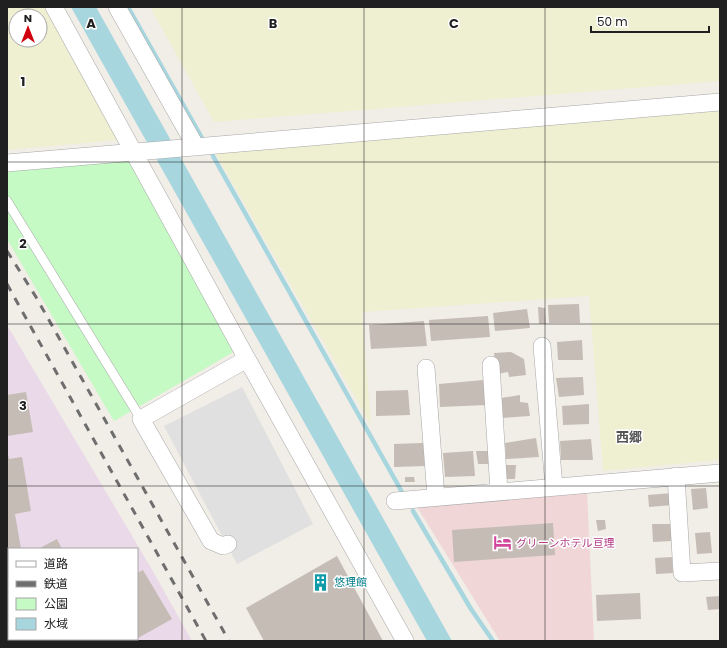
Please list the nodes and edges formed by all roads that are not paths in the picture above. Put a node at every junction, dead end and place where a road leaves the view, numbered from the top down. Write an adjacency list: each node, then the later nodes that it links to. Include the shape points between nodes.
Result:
1 (54, 7): 5 (street)
2 (117, 7): 4 (street)
3 (720, 102): 4 (street)
4 (192, 148): 5 (street)
5 (140, 152): 6 (street); 9 (street)
6 (7, 163)
7 (7, 201): 12 (lane)
8 (542, 346): 15 (street)
9 (247, 359): 12 (street); 21 (street)
10 (491, 365): 16 (street)
11 (426, 368): 17 (street)
12 (141, 419): 19 (street, via 211,541 223,546)
13 (720, 473): 14 (street)
14 (676, 476): 15 (street); 20 (street, via 682,573)
15 (554, 487): 16 (street)
16 (499, 492): 17 (street)
17 (436, 497): 18 (street)
18 (395, 501)
19 (228, 544)
20 (720, 571)
21 (405, 641)

